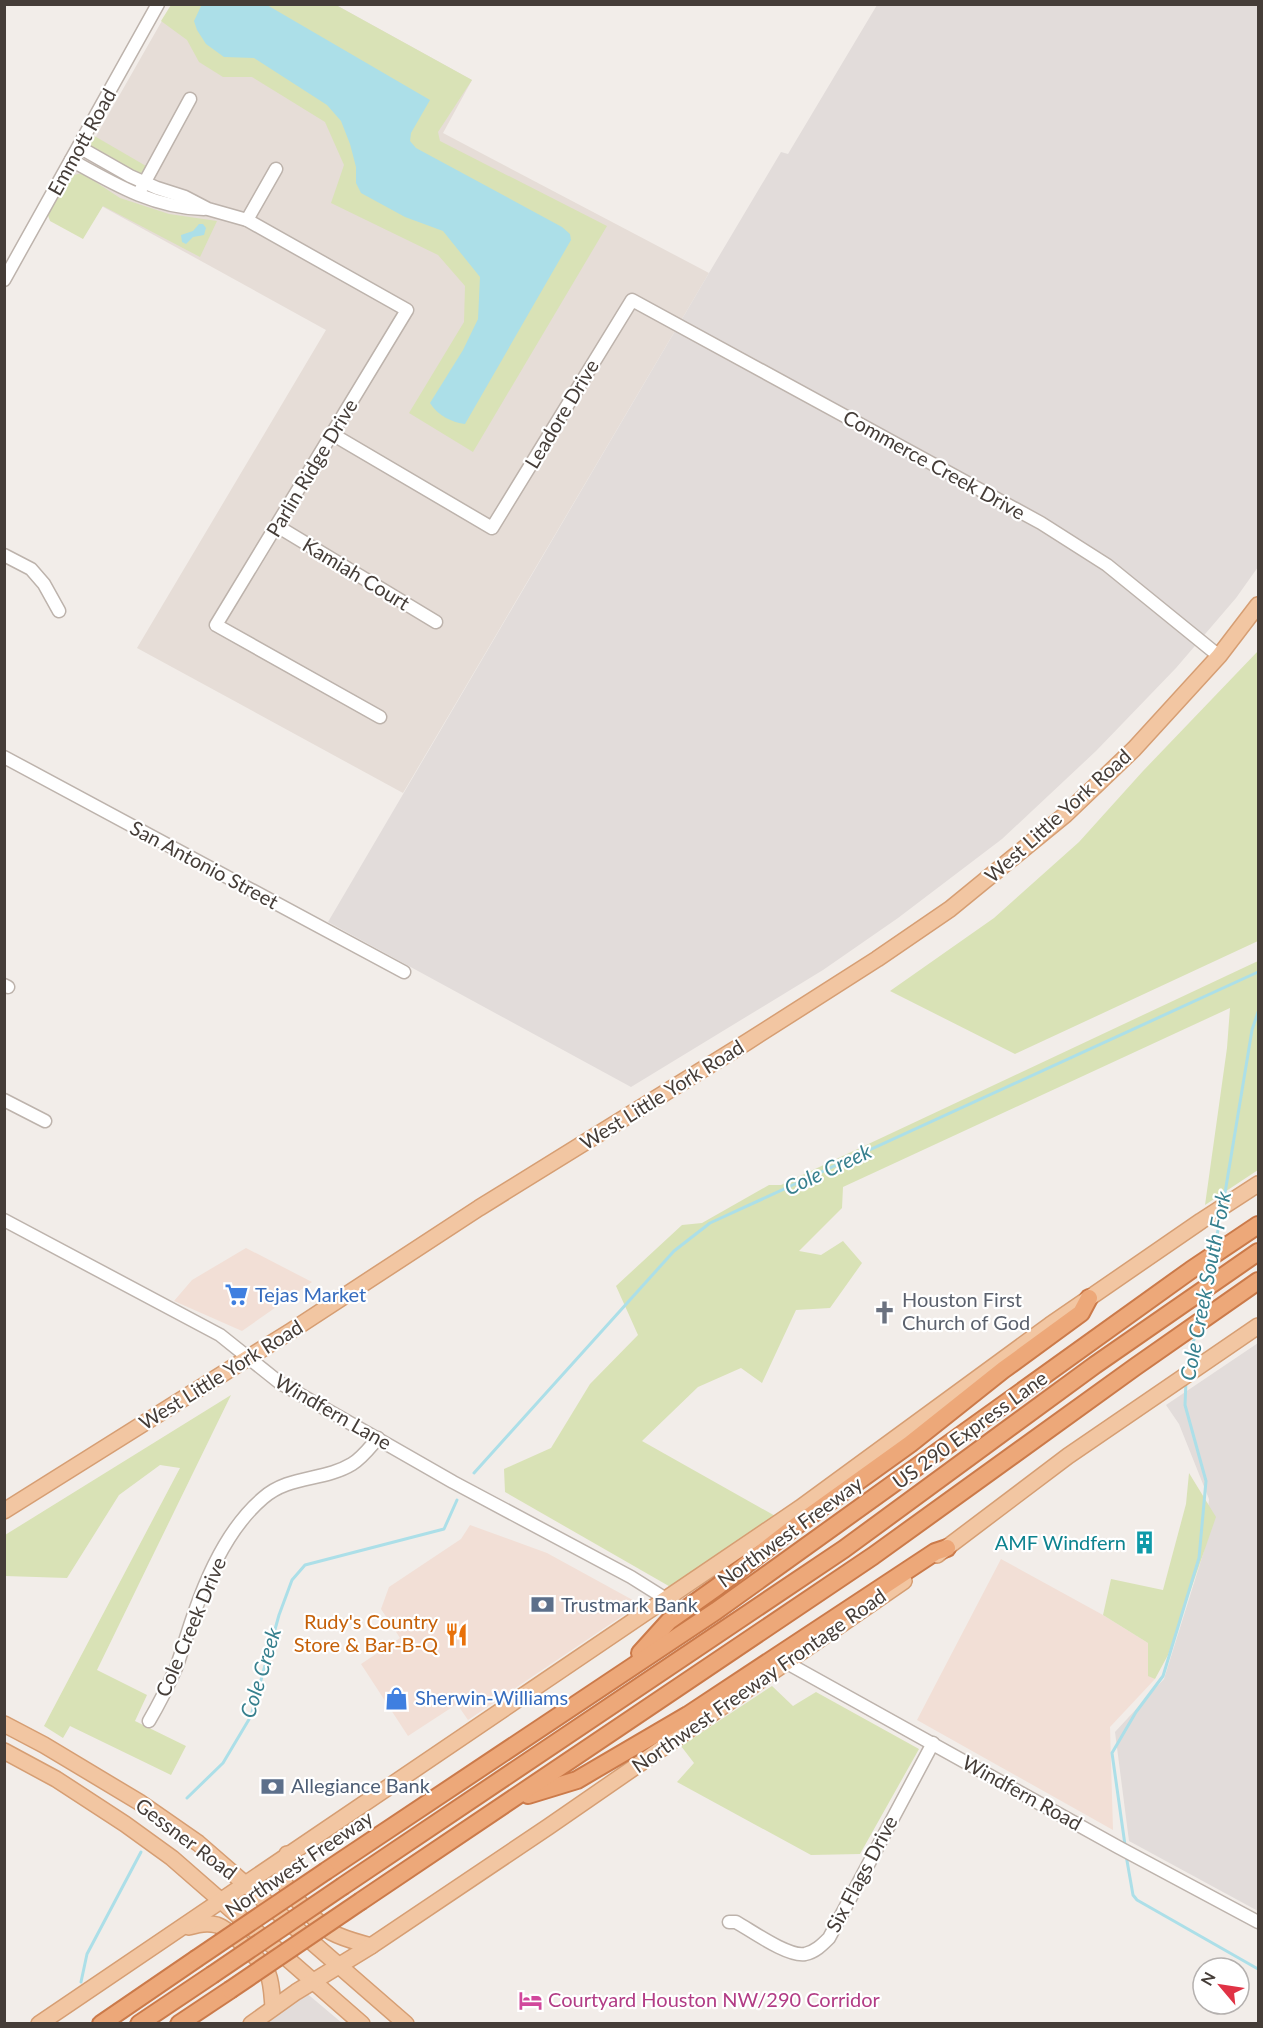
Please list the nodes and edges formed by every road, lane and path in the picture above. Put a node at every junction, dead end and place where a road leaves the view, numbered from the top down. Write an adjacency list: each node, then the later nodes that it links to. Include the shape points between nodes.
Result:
1 (158, 4): 3 (street, Emmott Road)
2 (190, 99): 6 (street)
3 (79, 147): 4 (street, Emmott Road); 6 (street)
4 (71, 160): 7 (street); 10 (street, Emmott Road)
5 (276, 169): 9 (street)
6 (143, 182): 7 (street); 8 (street)
7 (138, 196): 8 (street, via 182,208)
8 (208, 209): 9 (street)
9 (247, 220): 12 (street, Parlin Ridge Drive, via 406,310)
10 (4, 280)
11 (632, 300): 12 (street, Leadore Drive, via 492,528); 18 (street, Commerce Creek Drive, via 1041,523 1107,565)
12 (332, 434): 13 (street, Parlin Ridge Drive)
13 (276, 526): 17 (street, Kamiah Court); 19 (street, Parlin Ridge Drive, via 216,625)
14 (4, 555): 16 (street, via 31,569)
15 (1258, 605): 18 (main road, West Little York Road)
16 (59, 611)
17 (436, 622)
18 (1219, 656): 31 (main road, West Little York Road, via 1134,749 1065,815 950,909)
19 (380, 717)
20 (4, 757): 21 (street, San Antonio Street)
21 (404, 972)
22 (4, 1100): 23 (street)
23 (45, 1121)
24 (1258, 1184): 29 (main road)
25 (4, 1220): 31 (street, Windfern Lane, via 220,1335)
26 (1258, 1225): 37 (highway, Northwest Freeway, via 716,1611)
27 (1258, 1252): 57 (highway, US 290 Express Lane, bridge, via 1095,1365 844,1549)
28 (1258, 1281): 44 (highway, via 873,1556)
29 (1089, 1298): 35 (main road, via 809,1501); 37 (highway, via 1081,1313 669,1621)
30 (1258, 1326): 34 (main road, Northwest Freeway Frontage Road, via 1068,1456)
31 (248, 1358): 32 (street, Windfern Lane, via 280,1383); 33 (main road, West Little York Road)
32 (378, 1438): 35 (street, Windfern Lane); 38 (street, Cole Creek Drive, via 347,1467 274,1489 241,1521 211,1573 176,1668)
33 (4, 1511)
34 (947, 1548): 36 (main road, Northwest Freeway Frontage Road); 44 (highway, via 935,1552 688,1715 577,1780)
35 (666, 1599): 45 (main road)
36 (787, 1663): 40 (street, Windfern Road); 51 (main road, Northwest Freeway Frontage Road)
37 (623, 1671): 56 (highway, Northwest Freeway, bridge)
38 (149, 1721)
39 (4, 1724): 42 (main road, Gessner Road)
40 (933, 1743): 48 (street, Six Flags Drive, via 829,1938 818,1949 804,1954 790,1952 736,1922); 49 (street, Windfern Road)
41 (4, 1751): 43 (main road, Gessner Road)
42 (79, 1766): 43 (main road); 46 (main road, Gessner Road, via 198,1843)
43 (68, 1786): 47 (main road, Gessner Road, via 172,1858)
44 (510, 1801): 58 (highway, bridge)
45 (287, 1854): 46 (main road); 51 (main road, via 283,1875 291,1894 329,1931)
46 (246, 1884): 47 (main road); 52 (main road, Gessner Road)
47 (220, 1902): 50 (main road); 53 (main road, Gessner Road)
48 (729, 1922)
49 (1258, 1922)
50 (179, 1929): 54 (main road, via 201,1923 225,1928 268,1974); 55 (main road)
51 (371, 1946): 52 (main road, Northwest Freeway Frontage Road)
52 (339, 1966): 53 (main road, Northwest Freeway Frontage Road); 61 (main road, Gessner Road)
53 (312, 1982): 54 (main road, Northwest Freeway Frontage Road); 60 (main road, Gessner Road)
54 (273, 2007): 59 (main road, Northwest Freeway Frontage Road)
55 (39, 2024)
56 (101, 2024)
57 (139, 2024)
58 (179, 2024)
59 (251, 2024)
60 (362, 2024)
61 (406, 2024)

